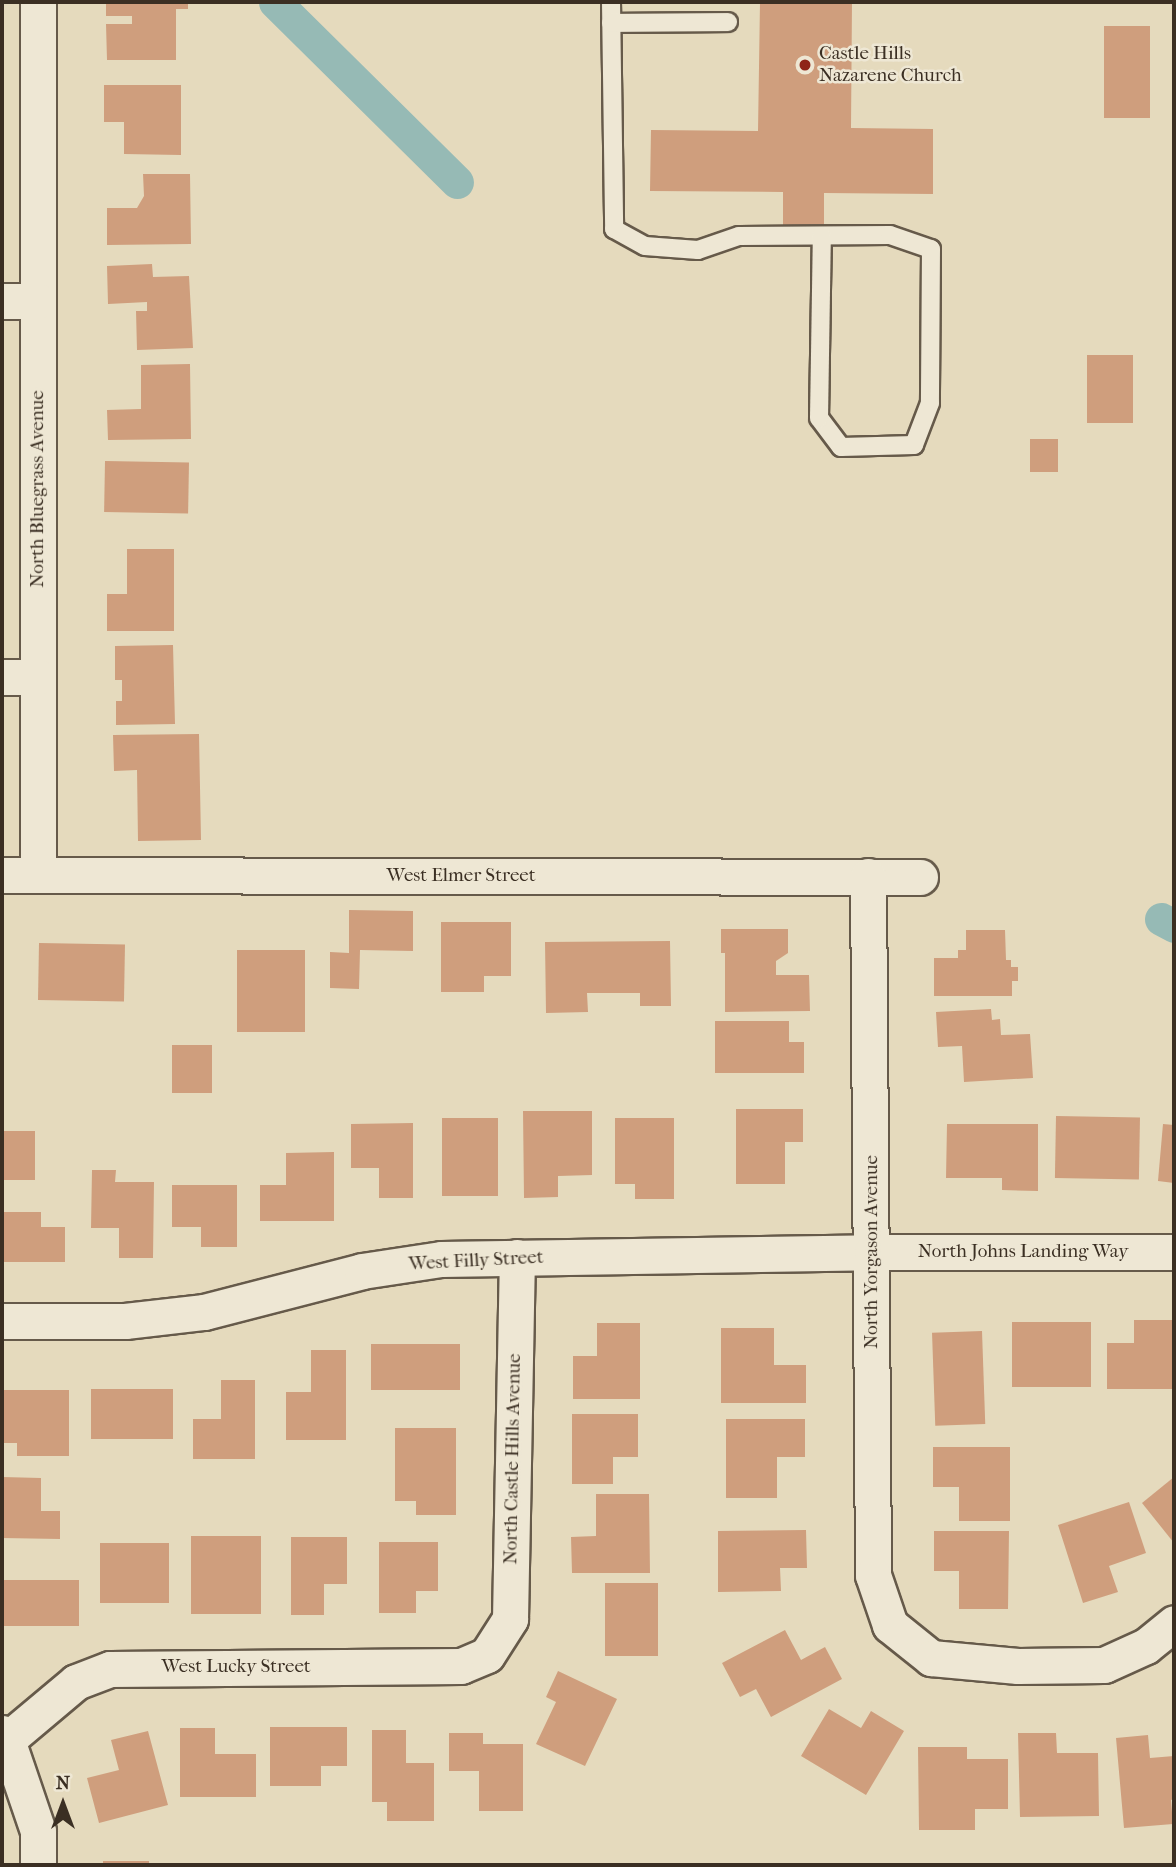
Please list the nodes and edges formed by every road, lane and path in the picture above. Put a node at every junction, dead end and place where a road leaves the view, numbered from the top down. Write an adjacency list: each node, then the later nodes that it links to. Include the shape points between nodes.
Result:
1 (38, 2): 7 (street, North Bluegrass Avenue)
2 (611, 2): 4 (lane)
3 (728, 22): 4 (lane)
4 (611, 23): 5 (lane, via 614,229 645,246 698,250 739,236)
5 (822, 236): 5 (lane, via 890,235 931,249 930,403 914,445 841,447 819,418)
6 (2, 301): 7 (street)
7 (38, 301): 9 (street, North Bluegrass Avenue)
8 (2, 677): 9 (street)
9 (38, 677): 11 (street, North Bluegrass Avenue)
10 (2, 875): 11 (street, West Elmer Street)
11 (38, 875): 12 (street, West Elmer Street)
12 (868, 876): 13 (street, West Elmer Street); 14 (street, North Yorgason Avenue)
13 (920, 877)
14 (872, 1252): 15 (street, North Johns Landing Way); 16 (street, West Filly Street); 18 (street, North Yorgason Avenue, via 873,1575 890,1625 931,1658 1018,1666 1104,1665 1146,1646)
15 (1174, 1252)
16 (517, 1257): 17 (street, West Filly Street, via 441,1259 362,1271 204,1312 125,1321); 19 (street, North Castle Hills Avenue, via 510,1619)
17 (2, 1321)
18 (1174, 1623)
19 (487, 1655): 20 (street, West Lucky Street, via 461,1666 110,1669 76,1682)
20 (5, 1737): 21 (street, via 38,1831)
21 (38, 1865)

